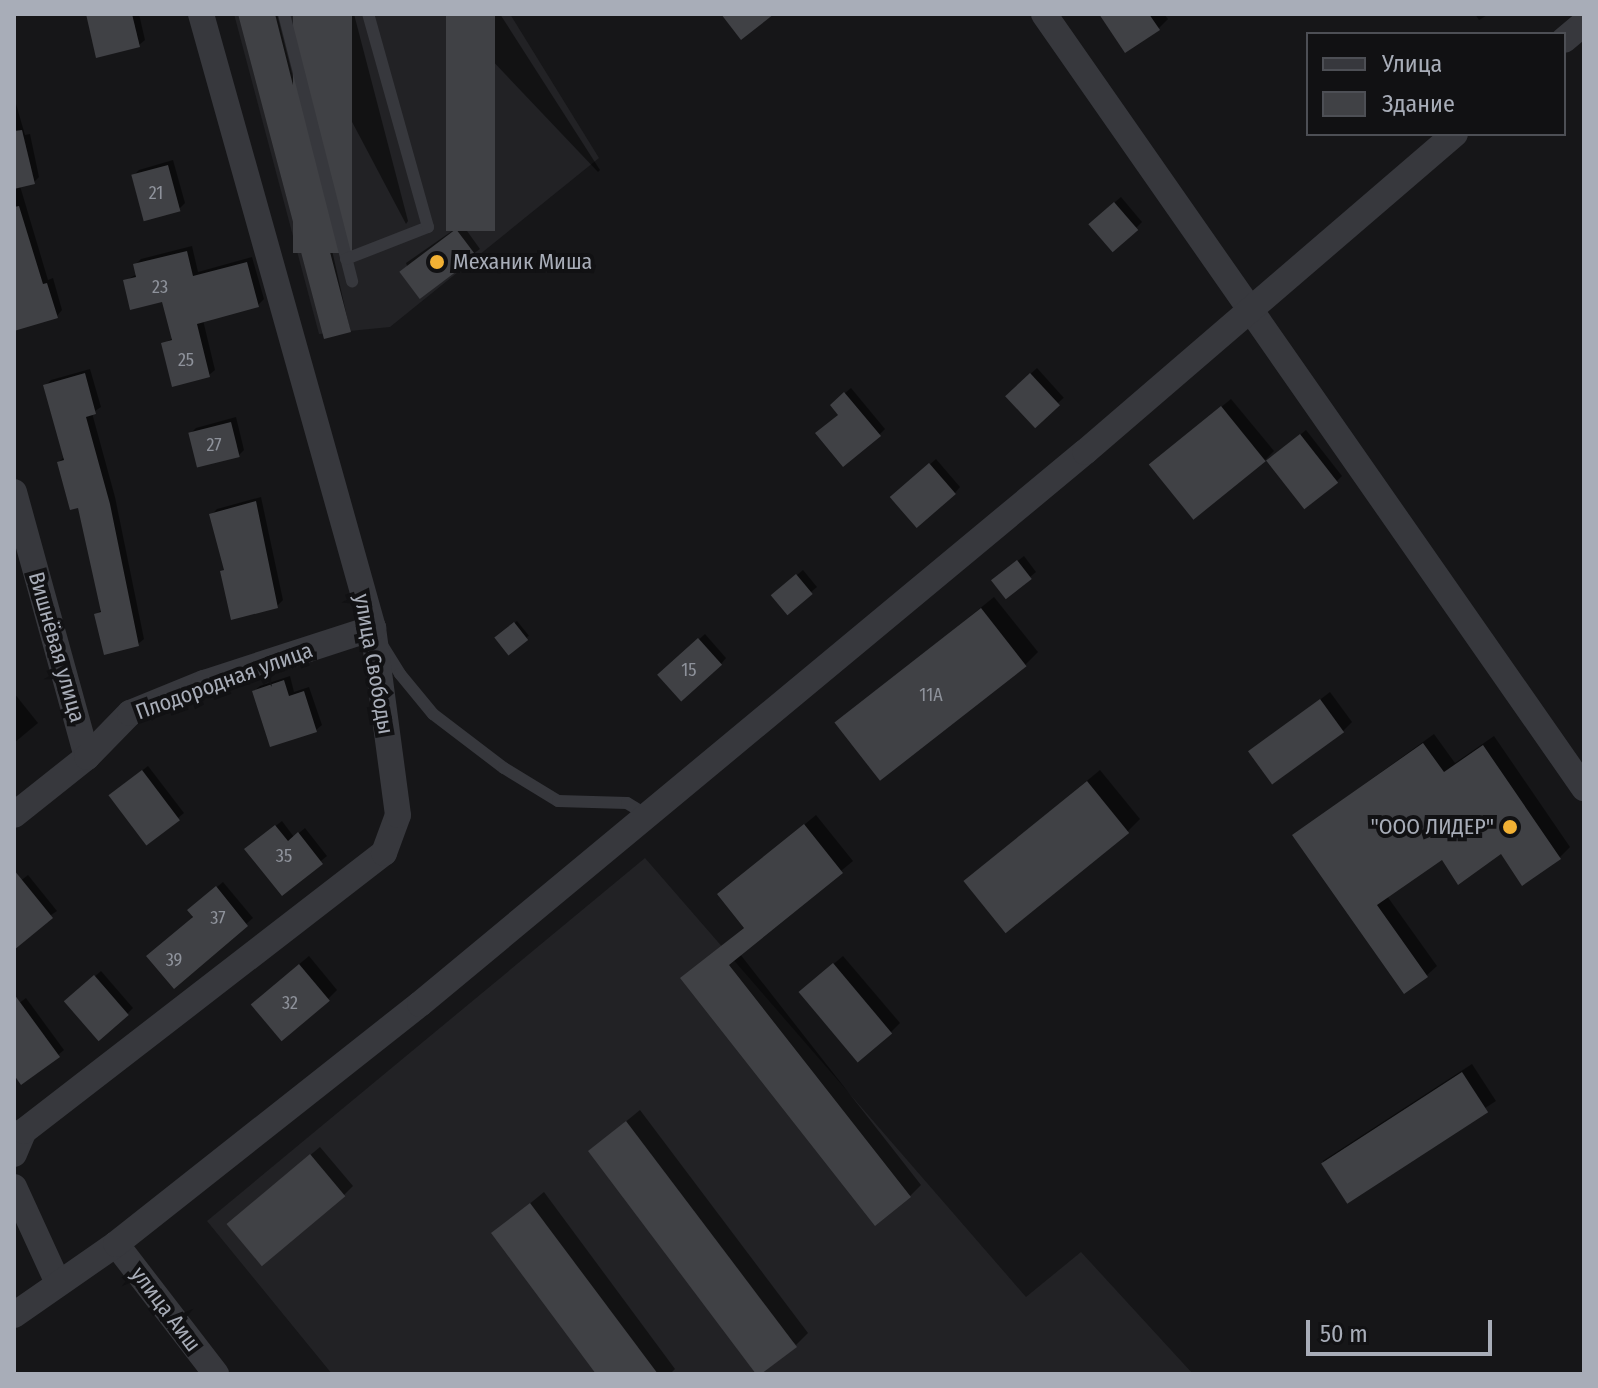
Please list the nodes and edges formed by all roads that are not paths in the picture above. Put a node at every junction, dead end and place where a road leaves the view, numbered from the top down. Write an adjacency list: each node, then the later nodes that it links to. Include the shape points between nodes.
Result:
1 (201, 14): 12 (street, улица Свободы)
2 (284, 14): 8 (lane)
3 (368, 14): 8 (lane, via 428,227)
4 (1044, 14): 10 (street)
5 (1584, 23): 6 (street)
6 (1566, 38)
7 (1453, 136): 10 (street)
8 (346, 259): 9 (lane)
9 (352, 281)
10 (1251, 309): 14 (street); 16 (street)
11 (14, 492): 13 (street, Вишнёвая улица)
12 (373, 628): 13 (street, Плодородная улица, via 130,713); 16 (lane, via 400,674 433,714 504,768 558,801 627,803); 17 (street, улица Свободы, via 398,815 384,853 24,1131)
13 (87, 757): 15 (street, Плодородная улица)
14 (1584, 788)
15 (14, 815)
16 (647, 815): 20 (street, via 420,1004)
17 (14, 1154)
18 (14, 1187): 19 (street)
19 (21, 1220): 21 (street)
20 (116, 1244): 21 (street); 23 (street, улица Аиш)
21 (58, 1283): 22 (street)
22 (14, 1315)
23 (216, 1374)

